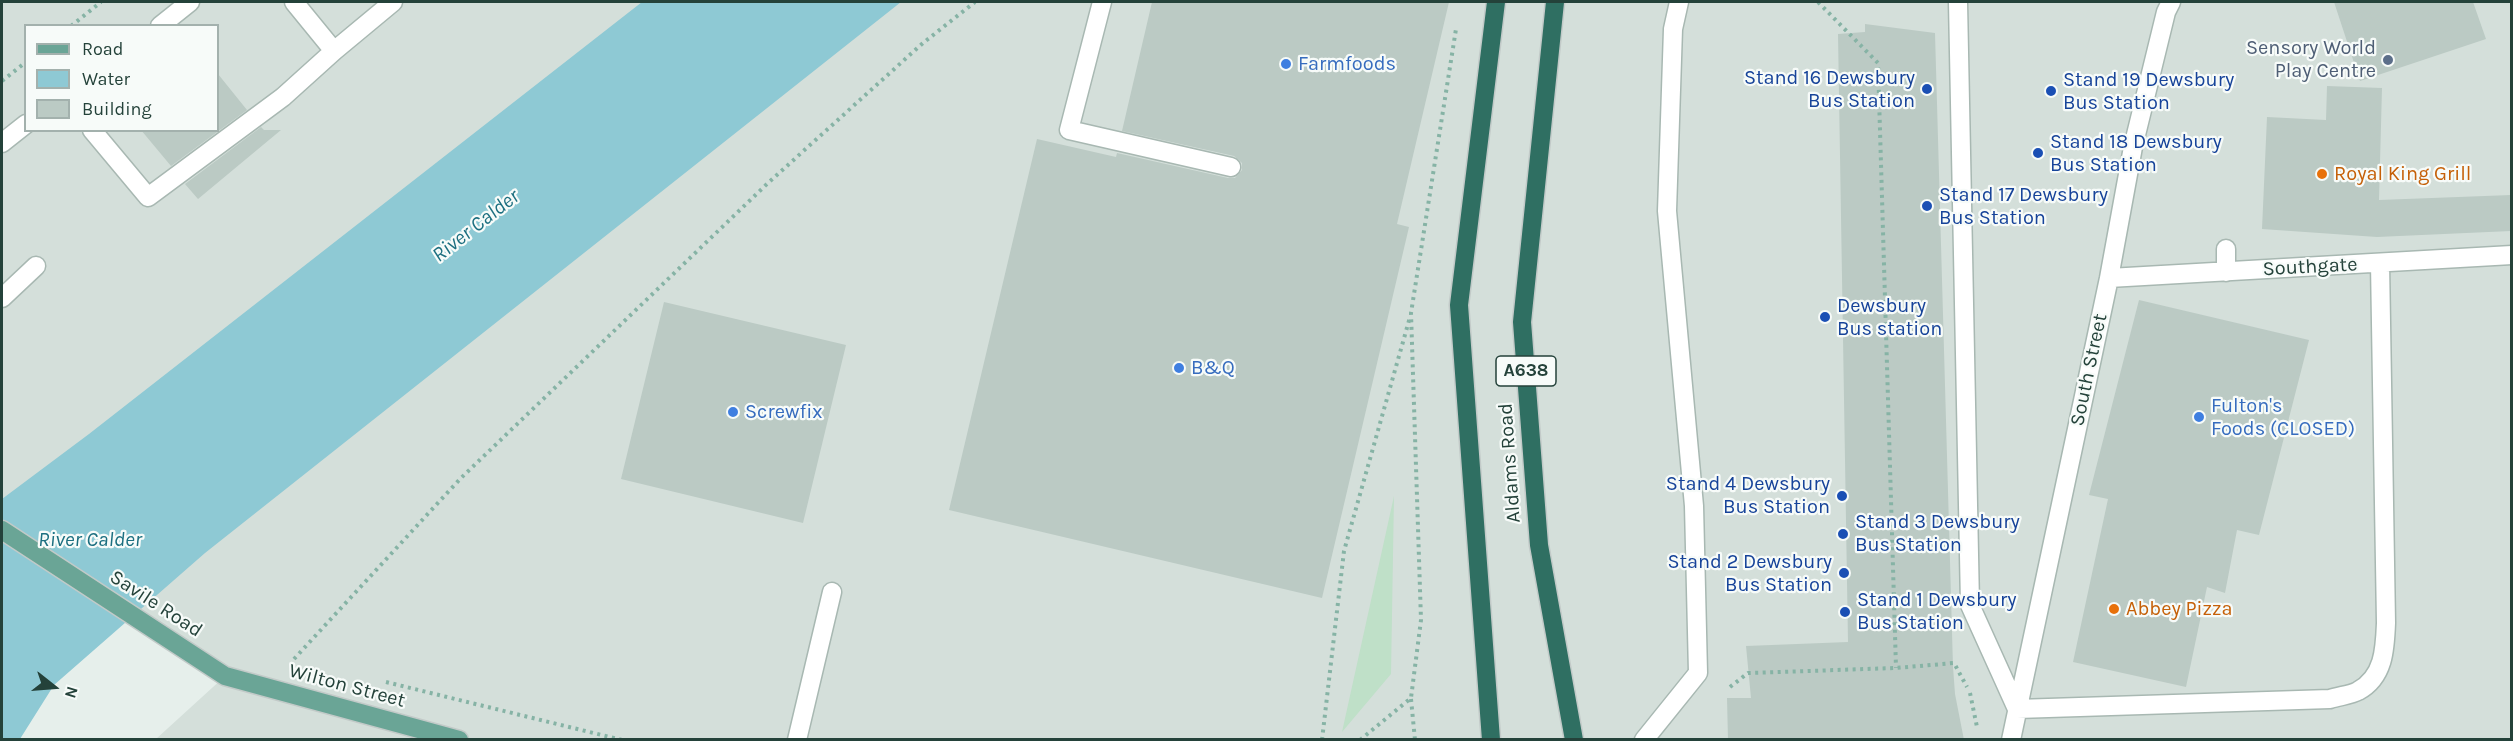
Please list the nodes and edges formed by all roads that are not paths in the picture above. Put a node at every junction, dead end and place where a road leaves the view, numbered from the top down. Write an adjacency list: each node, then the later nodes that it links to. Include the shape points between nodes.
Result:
1 (190, 2): 10 (street)
2 (294, 2): 11 (street)
3 (393, 2): 11 (street)
4 (1102, 2): 15 (street, via 1069,130)
5 (1496, 2): 29 (highway, Aldams Road, via 1459,304)
6 (1555, 2): 30 (highway, Aldams Road / A638, via 1522,322 1539,545)
7 (1679, 2): 31 (street, via 1673,29 1667,211 1694,506 1698,674)
8 (1958, 2): 26 (street, via 1970,605)
9 (2171, 2): 21 (street, South Street, via 2133,147)
10 (162, 24)
11 (334, 51): 13 (street, via 283,98 148,197)
12 (24, 126): 14 (street)
13 (94, 132)
14 (2, 143)
15 (1232, 167)
16 (2226, 249): 20 (street)
17 (2511, 255): 18 (street, Southgate)
18 (2380, 263): 20 (street, Southgate); 26 (street, via 2386,623 2385,654 2375,678 2358,692 2330,699)
19 (36, 266): 22 (street)
20 (2226, 272): 21 (street, Southgate)
21 (2109, 278): 26 (street, South Street)
22 (2, 298)
23 (2, 530): 25 (main road, Savile Road)
24 (832, 592): 28 (street)
25 (225, 676): 27 (main road, Wilton Street)
26 (2017, 709): 32 (street, South Street)
27 (459, 740)
28 (797, 740)
29 (1491, 740)
30 (1574, 740)
31 (1644, 740)
32 (2011, 740)

